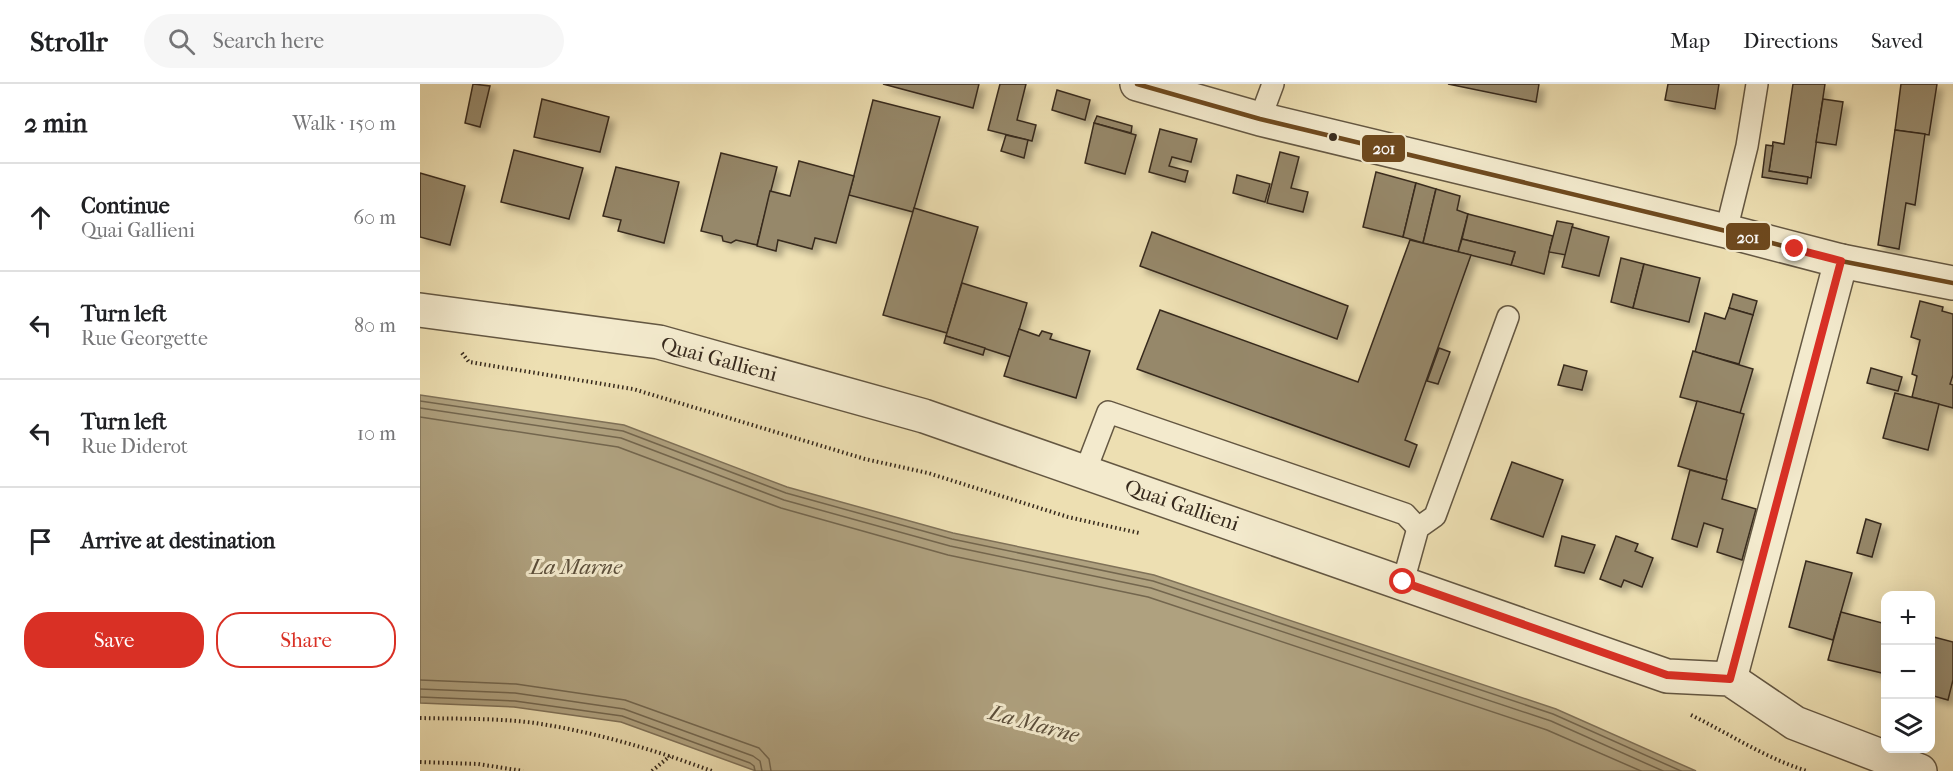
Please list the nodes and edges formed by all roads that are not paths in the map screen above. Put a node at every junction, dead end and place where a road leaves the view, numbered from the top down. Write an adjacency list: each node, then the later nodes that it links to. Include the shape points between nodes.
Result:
1 (1137, 84): 4 (street)
2 (1273, 84): 4 (lane)
3 (1757, 84): 5 (lane, via 1747,146)
4 (1260, 119): 5 (street)
5 (1726, 231): 6 (street)
6 (1841, 261): 7 (street); 13 (street)
7 (1953, 283)
8 (420, 310): 10 (street, Quai Gallieni, via 659,342 924,416)
9 (1508, 317): 11 (lane, via 1435,516)
10 (1085, 472): 11 (lane, via 1108,412 1405,514); 12 (street, Quai Gallieni)
11 (1418, 528): 12 (lane)
12 (1403, 582): 13 (street, Quai Gallieni, via 1667,675)
13 (1730, 679): 14 (street, via 1795,723)
14 (1920, 771)

